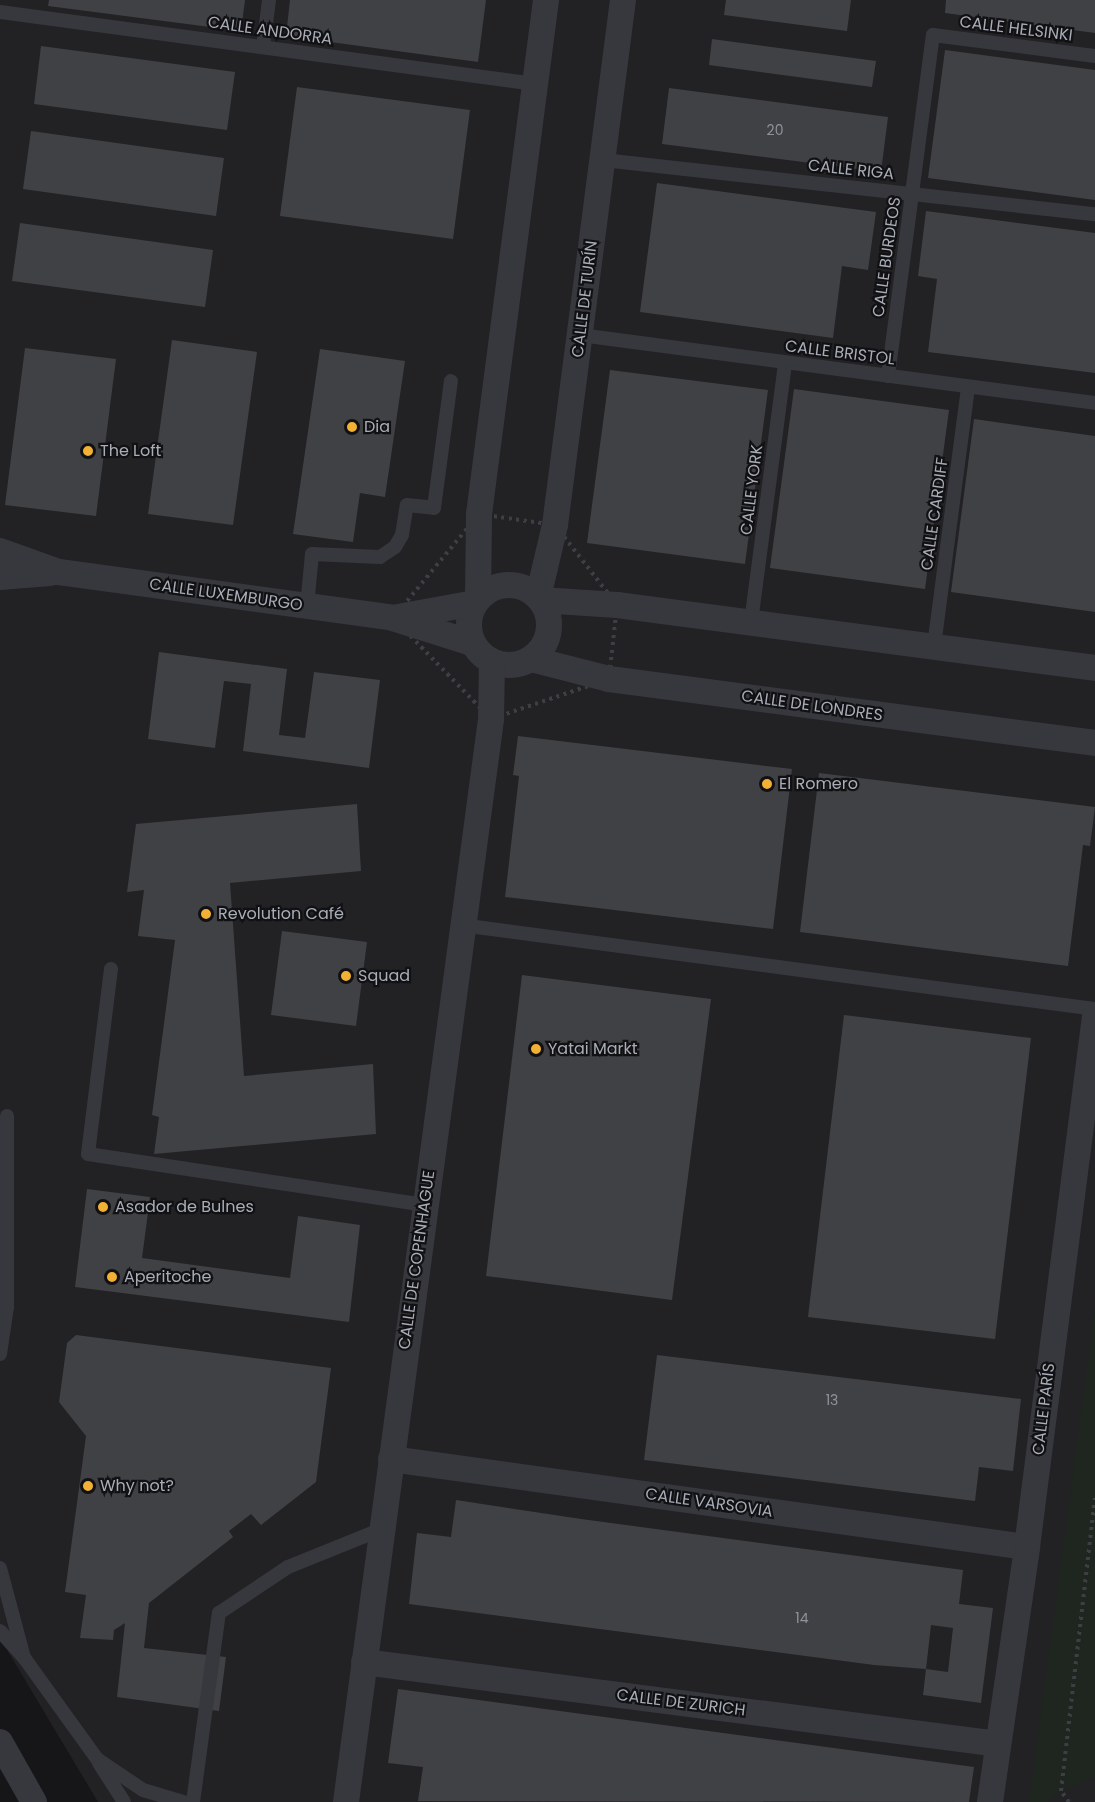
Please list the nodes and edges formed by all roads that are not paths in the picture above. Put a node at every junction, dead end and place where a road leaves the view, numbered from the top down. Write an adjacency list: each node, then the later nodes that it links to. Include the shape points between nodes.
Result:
1 (269, 0): 6 (lane)
2 (546, 0): 8 (street)
3 (623, 0): 9 (street, CALLE DE TURÍN)
4 (0, 12): 6 (lane, CALLE ANDORRA)
5 (933, 36): 7 (lane, CALLE HELSINKI); 10 (lane, CALLE BURDEOS)
6 (263, 47): 8 (lane, CALLE ANDORRA)
7 (1095, 56)
8 (535, 84): 22 (street, via 478,514)
9 (603, 160): 10 (lane, CALLE RIGA); 12 (street, CALLE DE TURÍN)
10 (912, 194): 11 (lane, CALLE RIGA); 14 (lane, CALLE BURDEOS)
11 (1095, 214)
12 (580, 335): 13 (lane, CALLE BRISTOL); 21 (street, CALLE DE TURÍN, via 555,525)
13 (785, 362): 14 (lane, CALLE BRISTOL); 25 (lane, CALLE YORK)
14 (888, 376): 16 (lane, CALLE BRISTOL)
15 (451, 381): 23 (lane, via 434,508 407,505 402,535 389,553 380,557 312,554)
16 (968, 387): 17 (lane, CALLE BRISTOL); 27 (lane, CALLE CARDIFF)
17 (1095, 404)
18 (0, 551): 19 (street, CALLE LUXEMBURGO)
19 (60, 572): 20 (street, CALLE LUXEMBURGO); 23 (street, CALLE LUXEMBURGO)
20 (0, 577)
21 (540, 599): 22 (street, via 527,589 508,585 489,590); 25 (street, via 617,604); 29 (street, via 548,615 549,632 543,647)
22 (476, 601): 24 (street, CALLE LUXEMBURGO); 26 (street, via 469,616)
23 (306, 606): 24 (street, CALLE LUXEMBURGO)
24 (393, 618): 26 (street, CALLE LUXEMBURGO)
25 (752, 622): 27 (street)
26 (472, 643): 28 (street)
27 (934, 646): 30 (street)
28 (492, 662): 29 (street, via 505,666); 31 (street, CALLE DE COPENHAGUE)
29 (525, 662): 31 (street, CALLE DE COPENHAGUE); 32 (street, CALLE DE LONDRES, via 609,679)
30 (1095, 668)
31 (490, 719): 33 (street, CALLE DE COPENHAGUE)
32 (1095, 743)
33 (461, 925): 35 (lane); 38 (street, CALLE DE COPENHAGUE)
34 (111, 969): 38 (lane, via 88,1154)
35 (1095, 1009)
36 (1095, 1016): 43 (street, CALLE PARÍS)
37 (7, 1116): 39 (lane)
38 (424, 1205): 41 (street, CALLE DE COPENHAGUE)
39 (3, 1307): 40 (lane)
40 (0, 1354)
41 (391, 1459): 42 (street, CALLE DE COPENHAGUE); 43 (street, CALLE VARSOVIA)
42 (382, 1529): 47 (street, CALLE DE COPENHAGUE); 54 (lane, via 288,1567 219,1613)
43 (1027, 1547): 49 (street, CALLE PARÍS)
44 (0, 1568): 46 (lane)
45 (0, 1631): 46 (lane)
46 (25, 1659): 50 (lane)
47 (364, 1662): 49 (street, CALLE DE ZURICH); 55 (street, CALLE DE COPENHAGUE)
48 (0, 1742): 51 (street)
49 (998, 1744): 56 (street, CALLE PARÍS)
50 (97, 1760): 52 (lane); 53 (lane, via 142,1790)
51 (34, 1802)
52 (124, 1802)
53 (183, 1802)
54 (193, 1802)
55 (346, 1802)
56 (990, 1802)

